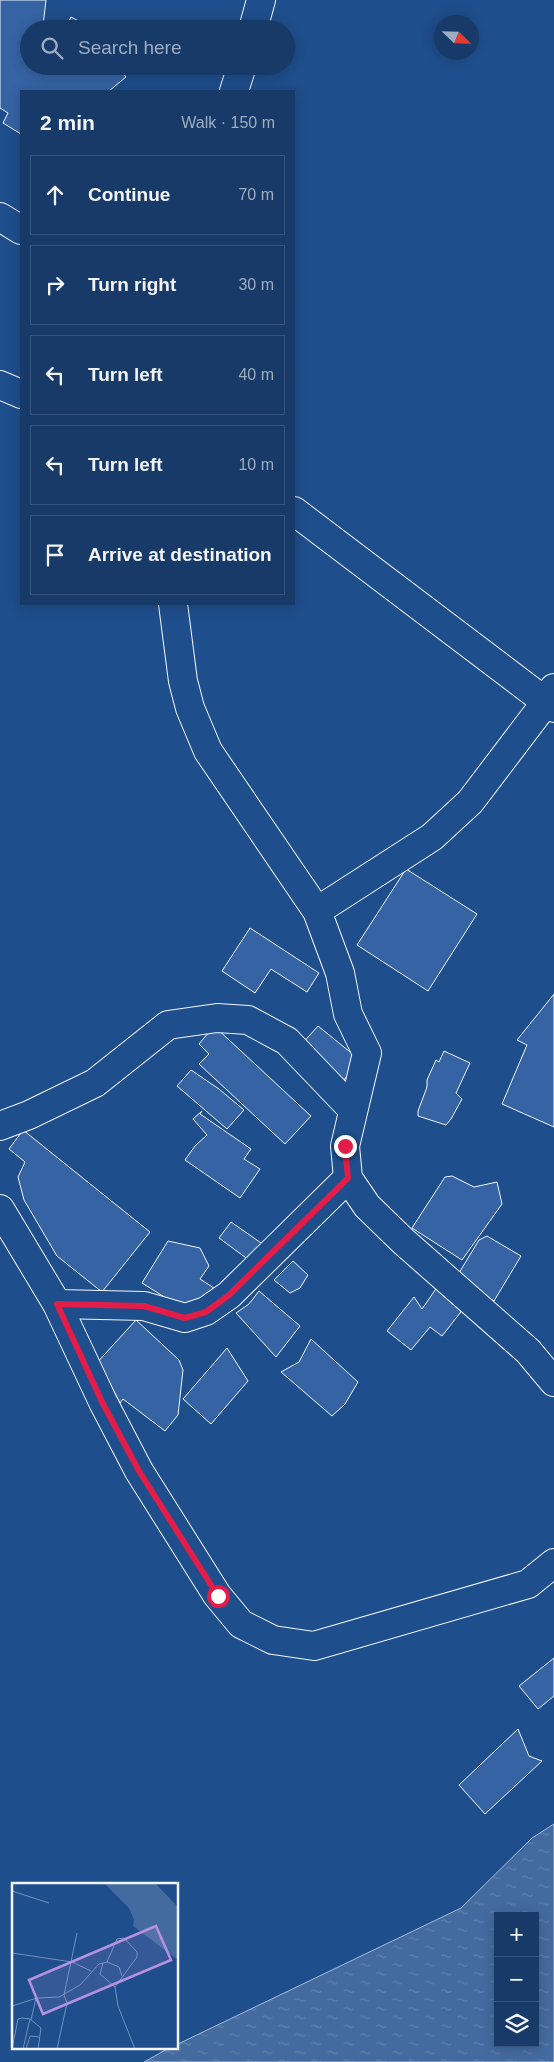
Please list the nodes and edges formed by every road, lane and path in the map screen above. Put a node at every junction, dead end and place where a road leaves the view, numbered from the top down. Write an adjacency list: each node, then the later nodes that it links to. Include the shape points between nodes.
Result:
1 (261, 0): 2 (street)
2 (255, 20)
3 (239, 75): 4 (street)
4 (234, 90)
5 (0, 217): 6 (street)
6 (20, 229)
7 (0, 385): 8 (street)
8 (20, 394)
9 (295, 511): 11 (street)
10 (173, 605): 12 (street, via 183,681 208,751)
11 (551, 699): 12 (street, via 470,802 432,837)
12 (317, 911): 13 (street, via 340,973 348,1014 367,1053)
13 (353, 1110): 14 (street, via 287,1041 248,1020 217,1018 168,1025 95,1084); 15 (street, via 345,1146)
14 (0, 1126)
15 (348, 1178): 17 (street, via 229,1295 206,1312 185,1318 144,1306); 18 (street, via 367,1206 528,1351)
16 (0, 1208): 17 (street)
17 (57, 1304): 19 (street, via 102,1402 139,1471 218,1596 241,1624 273,1640 314,1646 528,1584)
18 (554, 1382)
19 (554, 1563)

